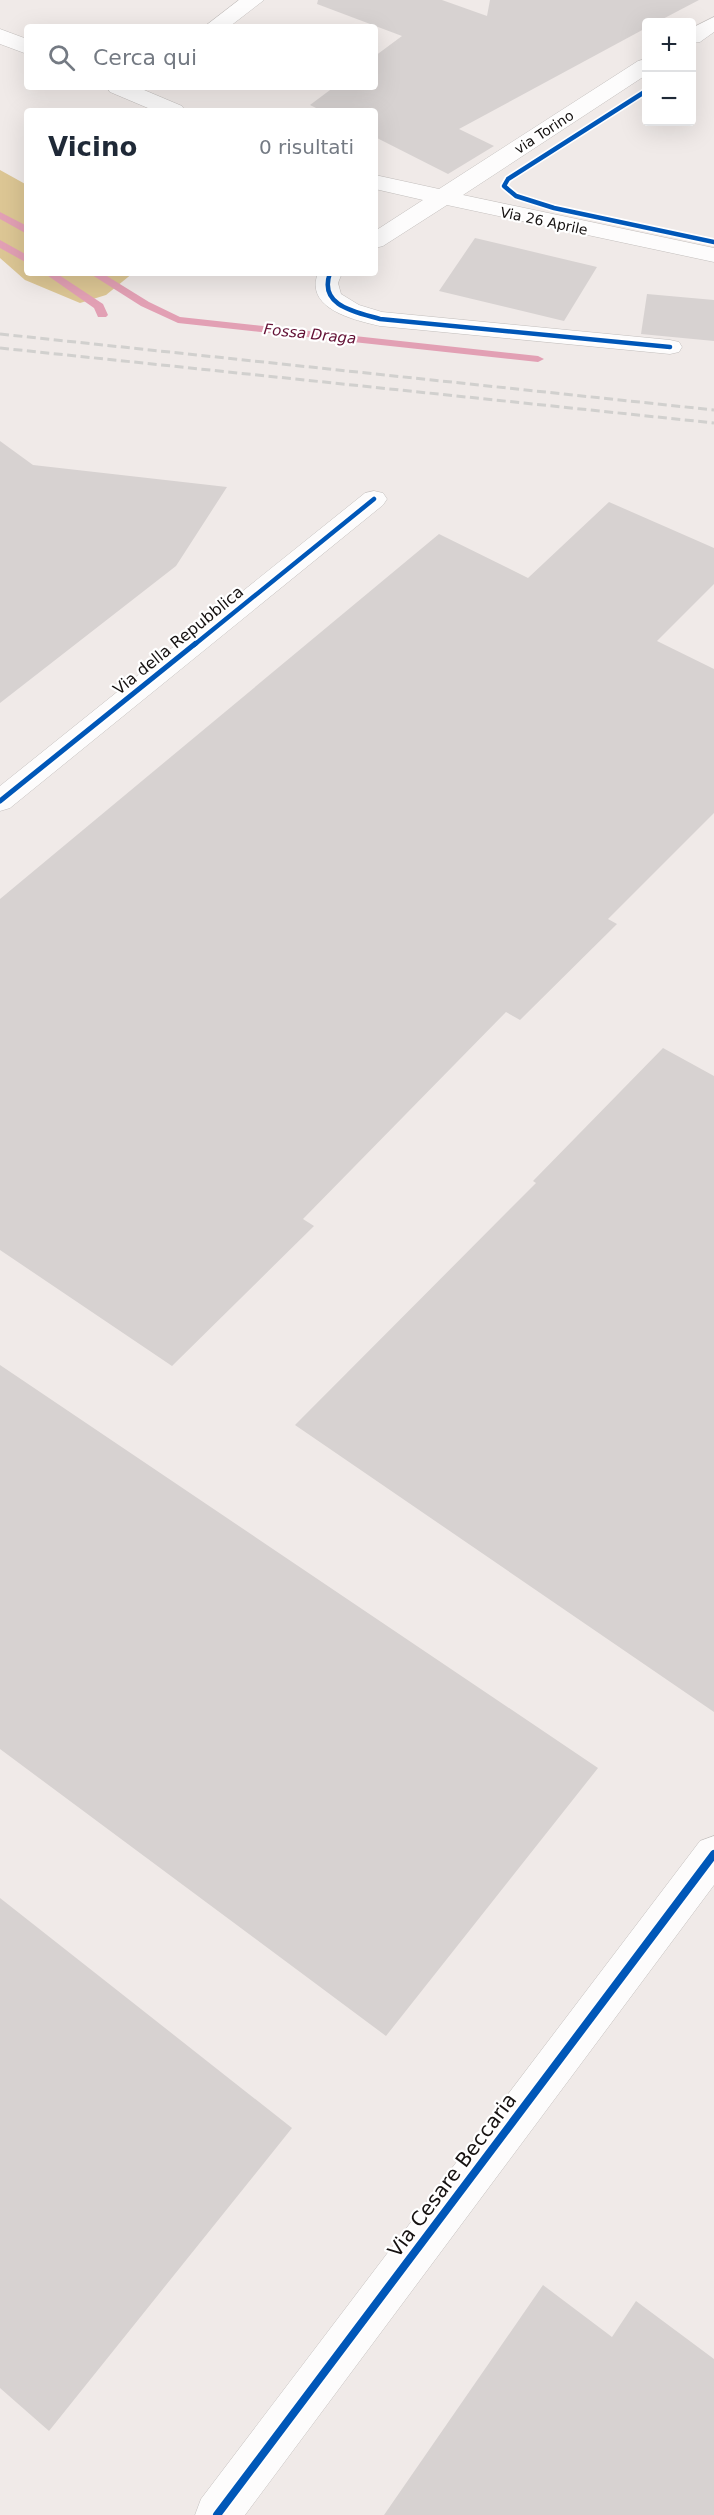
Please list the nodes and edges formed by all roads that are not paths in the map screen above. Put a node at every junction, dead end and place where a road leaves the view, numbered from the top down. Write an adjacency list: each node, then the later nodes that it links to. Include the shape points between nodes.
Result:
1 (253, 0): 3 (street)
2 (714, 23): 4 (street)
3 (219, 24)
4 (696, 35)
5 (0, 36): 6 (street)
6 (24, 46)
7 (642, 69): 11 (street, via Torino)
8 (129, 90): 9 (street)
9 (168, 108)
10 (378, 183): 11 (street, Via 26 Aprile)
11 (441, 198): 12 (street, via Torino); 13 (street, Via 26 Aprile)
12 (378, 239)
13 (714, 255)
14 (328, 276): 15 (street, via 326,287 330,298 348,310 380,319)
15 (670, 347)
16 (374, 499): 17 (street, Via della Repubblica)
17 (0, 801)
18 (714, 1854): 19 (street, Via Cesare Beccaria)
19 (217, 2515)

